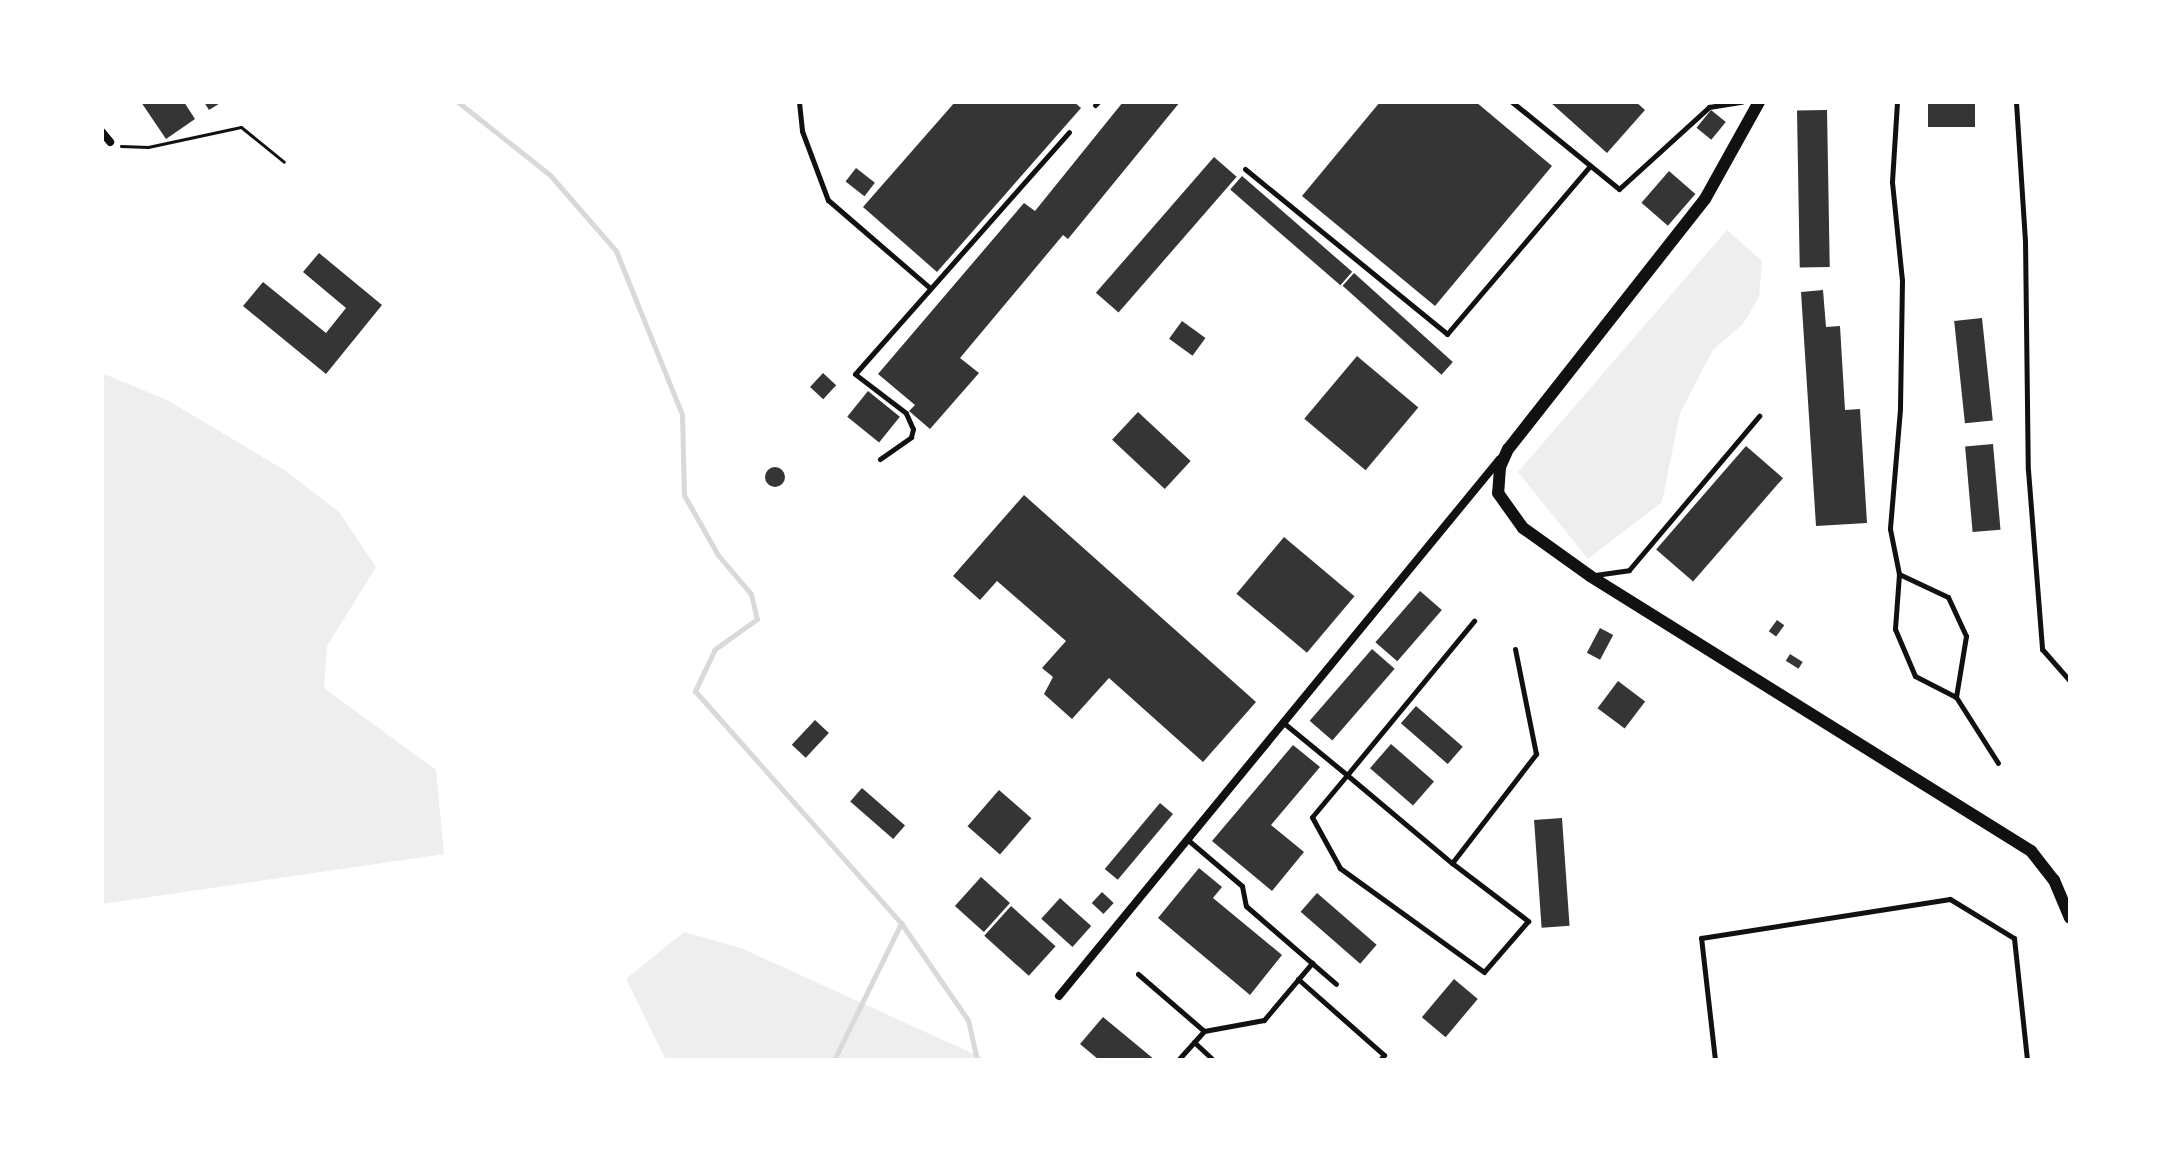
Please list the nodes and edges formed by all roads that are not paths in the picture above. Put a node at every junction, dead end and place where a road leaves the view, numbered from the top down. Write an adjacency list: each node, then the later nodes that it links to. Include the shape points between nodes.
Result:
1 (799, 102): 12 (lane, via 802,131 828,200)
2 (1512, 102): 10 (lane)
3 (1742, 102): 10 (lane, via 1709,107 1619,189)
4 (1759, 102): 14 (street, via 1705,199)
5 (1897, 102): 16 (lane, via 1892,182 1902,294 1890,529)
6 (2016, 102): 20 (lane, via 2025,240 2028,470 2042,649)
7 (102, 132): 9 (street)
8 (1069, 132): 12 (lane)
9 (110, 142)
10 (1590, 166): 11 (lane, via 1447,334)
11 (1245, 169)
12 (930, 288): 15 (lane, via 855,374 906,413 913,429 911,437)
13 (1759, 416): 17 (lane, via 1629,570)
14 (1508, 449): 17 (street, via 1498,480 1509,513); 22 (street)
15 (880, 459)
16 (1899, 574): 21 (lane, via 1895,629 1915,676); 21 (lane, via 1948,597 1966,636)
17 (1590, 576): 27 (street, via 2031,851 2059,888)
18 (1474, 621): 24 (lane)
19 (1515, 649): 26 (lane, via 1536,754)
20 (2070, 681)
21 (1956, 697): 23 (lane)
22 (1285, 724): 24 (lane); 25 (street)
23 (1998, 763)
24 (1347, 775): 26 (lane); 26 (lane, via 1312,817 1340,868 1484,972 1528,921)
25 (1188, 840): 28 (lane, via 1242,886 1246,906); 32 (street)
26 (1452, 863)
27 (2070, 918)
28 (1312, 963): 30 (lane); 31 (lane)
29 (1138, 974): 33 (lane)
30 (1298, 979): 33 (lane, via 1264,1020); 37 (lane, via 1384,1055)
31 (1336, 984)
32 (1059, 996)
33 (1204, 1031): 34 (lane)
34 (1194, 1042): 35 (lane); 36 (lane)
35 (1178, 1060)
36 (1213, 1060)
37 (1380, 1060)
38 (1715, 1060): 39 (lane, via 1701,938 1950,899 2014,938)
39 (2027, 1060)

